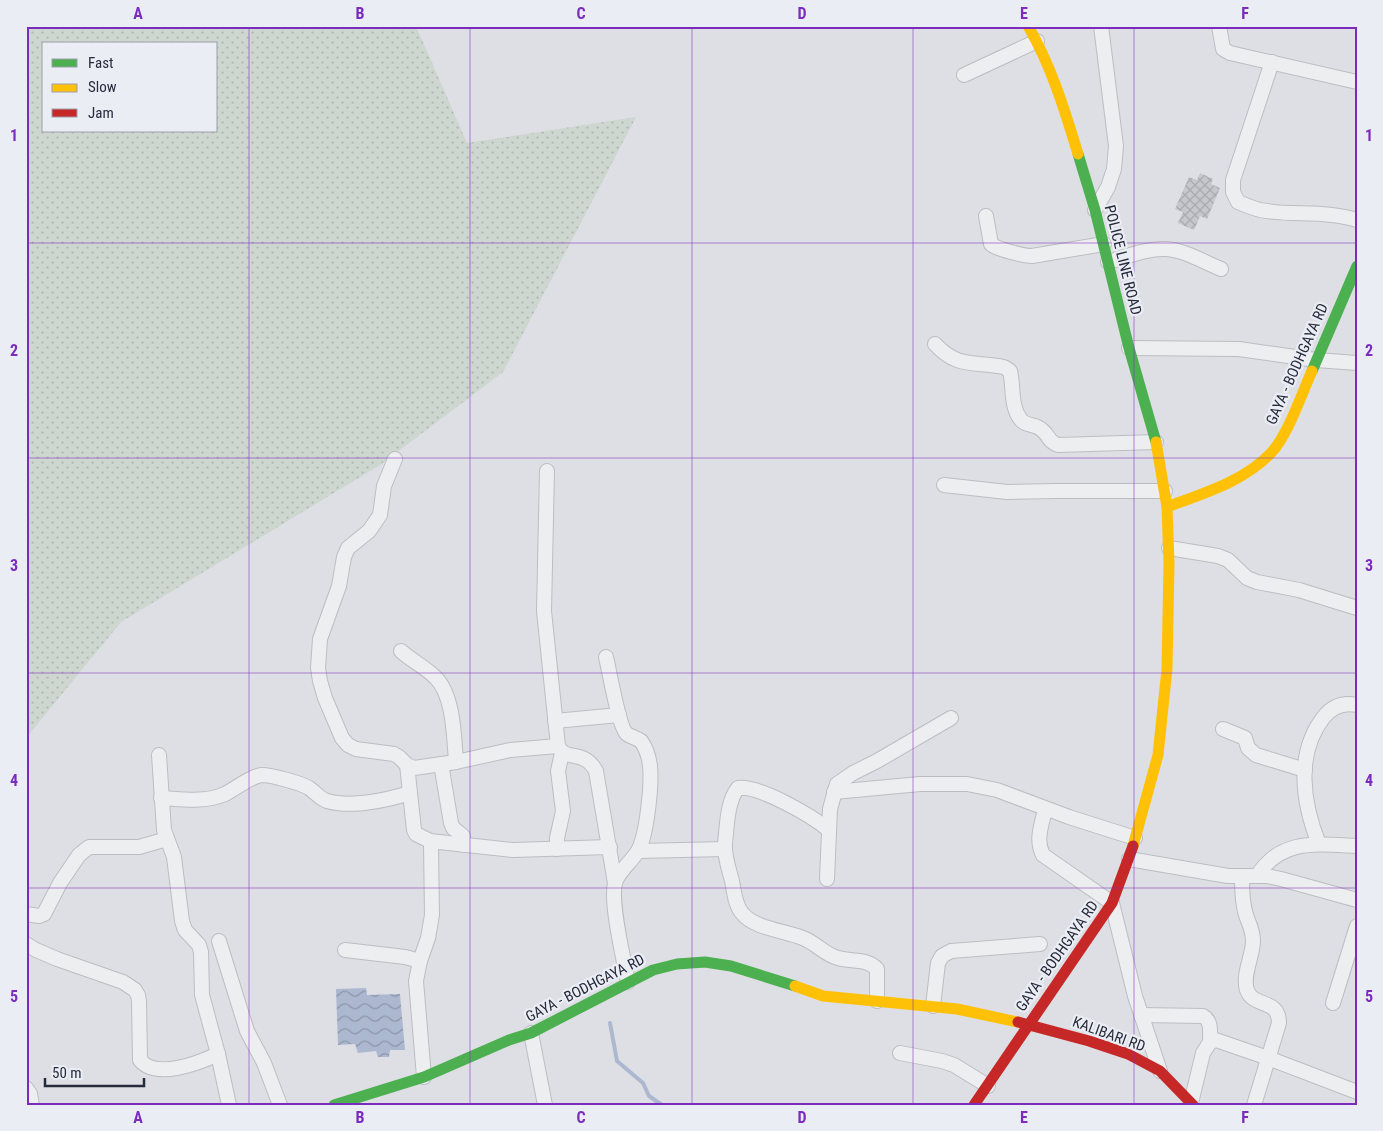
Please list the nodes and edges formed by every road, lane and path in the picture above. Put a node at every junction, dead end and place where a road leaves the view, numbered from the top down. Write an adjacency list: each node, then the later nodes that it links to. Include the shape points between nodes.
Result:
1 (1028, 26): 4 (street, POLICE LINE ROAD)
2 (1101, 26): 8 (street, via 1116,146 1114,169)
3 (1219, 26): 5 (street, via 1223,49)
4 (1037, 41): 6 (street); 8 (street, POLICE LINE ROAD, via 1065,111)
5 (1272, 62): 7 (street); 10 (street, via 1233,180 1232,192 1238,202 1257,209 1334,214)
6 (964, 75)
7 (1357, 82)
8 (1095, 210): 11 (street, POLICE LINE ROAD)
9 (986, 216): 11 (street, via 991,244 1020,254 1032,256)
10 (1357, 220)
11 (1104, 244): 12 (street, POLICE LINE ROAD)
12 (1108, 262): 14 (street, via 1167,249); 16 (street, POLICE LINE ROAD)
13 (1357, 266): 17 (street, GAYA - BODHGAYA RD)
14 (1221, 269)
15 (935, 344): 19 (street, via 958,361 1004,367 1010,371 1014,402 1021,420 1036,425 1052,443)
16 (1129, 348): 17 (street, via 1239,349); 19 (street, POLICE LINE ROAD)
17 (1316, 360): 18 (street); 24 (street, GAYA - BODHGAYA RD, via 1288,426 1272,452 1227,485)
18 (1357, 362)
19 (1156, 442): 23 (street, POLICE LINE ROAD)
20 (395, 459): 38 (street, via 384,486 380,515 369,531 348,548 344,557 339,586 320,638 318,668 325,698 342,738 356,749 394,754)
21 (546, 471): 32 (street, via 544,611)
22 (944, 485): 23 (street, via 1007,492)
23 (1165, 491): 24 (street, POLICE LINE ROAD)
24 (1167, 507): 25 (street, GAYA - BODHGAYA RD)
25 (1169, 548): 26 (street, via 1218,556 1257,582 1299,590); 45 (street, GAYA - BODHGAYA RD, via 1167,669 1158,755)
26 (1357, 608)
27 (401, 651): 36 (street, via 443,687 452,721)
28 (606, 657): 30 (street)
29 (1357, 705): 39 (street, via 1348,703 1333,708 1314,730)
30 (619, 715): 32 (street); 54 (street, via 627,734 641,741 645,747 649,763 647,821)
31 (951, 718): 40 (street, via 843,779)
32 (555, 721): 34 (street)
33 (1223, 729): 39 (street, via 1245,738 1248,748 1256,755)
34 (560, 749): 36 (street, via 510,750); 51 (street, via 588,759 596,771); 52 (street, via 558,770 563,811)
35 (159, 755): 42 (street)
36 (456, 762): 37 (street)
37 (441, 764): 38 (street, via 414,768); 49 (street, via 451,823 463,836)
38 (407, 765): 41 (street)
39 (1305, 770): 48 (street, via 1306,806)
40 (834, 792): 43 (street, via 920,784 966,784 997,790); 44 (street)
41 (410, 793): 42 (street, via 373,802 332,802 325,801 304,785 259,775 216,798); 47 (street, via 414,830)
42 (161, 798): 46 (street)
43 (1045, 809): 45 (street); 61 (street, via 1038,839 1043,855)
44 (828, 830): 53 (street, via 789,804 744,787 738,788 730,808); 58 (street)
45 (1135, 838): 55 (street, GAYA - BODHGAYA RD)
46 (167, 839): 62 (street, via 139,847 89,847 69,869 44,914); 78 (street, via 174,858 182,921 201,952 202,995)
47 (430, 841): 49 (street); 68 (street, via 432,916)
48 (1319, 844): 50 (street); 56 (street, via 1286,850 1265,864)
49 (464, 845): 52 (street, via 513,850)
50 (1357, 846)
51 (610, 847): 52 (street); 59 (street)
52 (557, 849)
53 (724, 849): 54 (street); 70 (street, via 742,913 756,923 808,940 830,955 874,965 877,969)
54 (638, 851): 59 (street)
55 (1128, 859): 57 (street); 61 (street, GAYA - BODHGAYA RD)
56 (1256, 876): 57 (street); 60 (street, via 1281,879)
57 (1242, 877): 79 (street, via 1243,902 1253,932 1246,987 1251,997 1274,1008 1279,1016)
58 (827, 879)
59 (615, 883): 69 (street, via 615,911)
60 (1357, 900)
61 (1112, 903): 73 (street); 74 (street, GAYA - BODHGAYA RD)
62 (26, 914)
63 (1357, 926): 71 (street)
64 (219, 941): 88 (street, via 247,1031)
65 (26, 944): 78 (street, via 123,982 135,990 139,1001 140,1060 144,1065 178,1068)
66 (1040, 944): 72 (street, via 950,951 938,963)
67 (344, 950): 68 (street)
68 (420, 961): 81 (street, via 416,981)
69 (628, 982): 70 (street, GAYA - BODHGAYA RD, via 663,967 705,962 752,972 823,996); 75 (street, GAYA - BODHGAYA RD)
70 (876, 1001): 72 (street, GAYA - BODHGAYA RD)
71 (1333, 1003)
72 (933, 1006): 74 (street, GAYA - BODHGAYA RD)
73 (1141, 1015): 76 (street, via 1203,1016 1210,1023); 80 (street)
74 (1029, 1024): 80 (street, KALIBARI RD, via 1128,1054); 82 (street)
75 (531, 1033): 81 (street, GAYA - BODHGAYA RD); 90 (street)
76 (1210, 1042): 79 (street, via 1224,1042); 85 (street, via 1203,1053)
77 (900, 1053): 82 (street, via 942,1060)
78 (218, 1054): 87 (street)
79 (1268, 1058): 84 (street); 92 (street)
80 (1160, 1071): 85 (street, KALIBARI RD)
81 (424, 1077): 89 (street, GAYA - BODHGAYA RD)
82 (988, 1086): 91 (street)
83 (26, 1088): 86 (street)
84 (1357, 1092)
85 (1192, 1104)
86 (32, 1105)
87 (229, 1105)
88 (280, 1105)
89 (334, 1105)
90 (545, 1105)
91 (974, 1105)
92 (1254, 1105)

